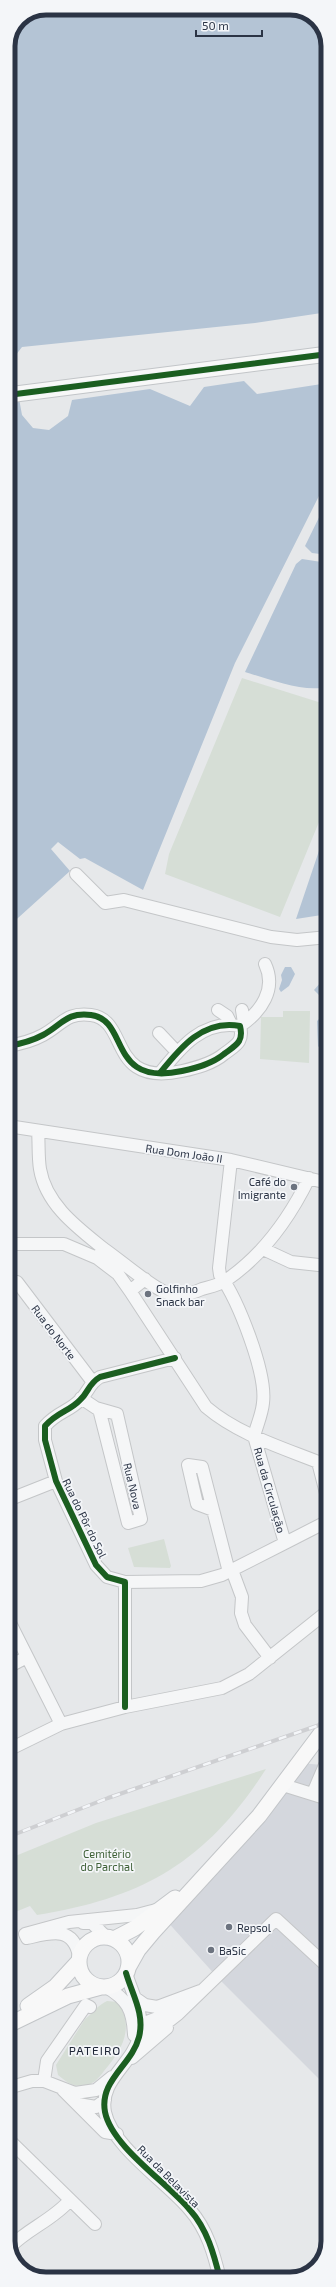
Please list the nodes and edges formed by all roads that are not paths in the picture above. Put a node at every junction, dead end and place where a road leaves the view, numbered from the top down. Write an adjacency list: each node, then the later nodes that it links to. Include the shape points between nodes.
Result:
1 (321, 355): 2 (main road)
2 (15, 395)
3 (76, 874): 4 (street, via 105,903 124,900 271,937 297,940)
4 (321, 938)
5 (265, 964): 8 (street, via 270,975 270,988 251,1019)
6 (218, 1010): 8 (street)
7 (242, 1010): 8 (street)
8 (238, 1024): 11 (street, via 199,1028); 12 (street, via 242,1035 238,1044 218,1059 195,1068)
9 (159, 1033): 11 (street)
10 (15, 1045): 12 (street, via 43,1035 76,1014 94,1015 107,1022 116,1035 121,1050 133,1065 147,1073)
11 (176, 1051): 12 (street)
12 (160, 1073)
13 (15, 1127): 14 (street, Rua Dom João II)
14 (38, 1131): 15 (street, Rua Dom João II); 20 (street, via 40,1169 46,1188 65,1216)
15 (231, 1160): 16 (street, Rua Dom João II); 23 (street, via 219,1268)
16 (309, 1178): 17 (street, Rua Dom João II); 19 (street, via 296,1206)
17 (321, 1181)
18 (15, 1244): 20 (street, via 64,1244)
19 (262, 1249): 21 (street, via 292,1262); 23 (street)
20 (101, 1254): 22 (street); 25 (street)
21 (321, 1265)
22 (145, 1279): 23 (street, via 164,1292 180,1295); 25 (street)
23 (224, 1281): 30 (street, via 245,1327 262,1378 263,1403)
24 (17, 1282): 27 (street, Rua do Norte)
25 (130, 1291): 26 (street)
26 (175, 1358): 27 (street, via 110,1373); 30 (street, via 206,1407 220,1419)
27 (92, 1381): 28 (street, Rua do Pôr do Sol)
28 (81, 1398): 29 (street, Rua Nova); 32 (street, Rua do Pôr do Sol, via 54,1416 45,1426 45,1440)
29 (99, 1409): 29 (street, Rua Nova, via 117,1414 141,1519 128,1523)
30 (254, 1436): 31 (street); 36 (street, Rua da Circulação)
31 (321, 1463)
32 (56, 1481): 33 (street); 38 (street, Rua do Pôr do Sol, via 96,1565 107,1577)
33 (15, 1497)
34 (213, 1510): 37 (street)
35 (321, 1525): 36 (street)
36 (285, 1543): 37 (street, Rua da Circulação)
37 (231, 1571): 38 (street, Rua da Circulação, via 201,1581); 42 (street, via 242,1597 241,1614 245,1625)
38 (125, 1582): 44 (street)
39 (321, 1617): 42 (street)
40 (15, 1633): 41 (street)
41 (27, 1657): 43 (street); 45 (street)
42 (270, 1658): 44 (street, via 249,1674 222,1688)
43 (15, 1663)
44 (125, 1707): 45 (street)
45 (61, 1724): 47 (street)
46 (321, 1733): 49 (main road)
47 (15, 1747)
48 (321, 1774): 50 (street)
49 (283, 1785): 51 (street); 52 (main road)
50 (313, 1793)
51 (321, 1797)
52 (204, 1876): 53 (street, via 154,1912); 54 (main road, via 135,1928); 57 (main road, via 138,1950)
53 (69, 1922): 54 (street, via 92,1923); 55 (street, via 25,1934 27,1938 60,1933 69,1936 77,1944)
54 (110, 1938): 55 (main road, via 89,1942); 57 (main road, via 127,1952)
55 (79, 1959): 58 (main road, via 81,1973 86,1980); 62 (main road, via 55,1988)
56 (321, 1961): 59 (street, via 276,1919)
57 (128, 1969): 58 (main road, via 117,1984); 60 (street)
58 (104, 1987): 63 (main road, via 68,1996); 64 (street, via 121,1996 128,2005)
59 (204, 1989): 60 (street, via 156,2007 145,2005); 64 (street); 65 (street, via 186,2011)
60 (136, 1998): 64 (street, via 140,2021)
61 (90, 2007): 66 (street, via 86,2005 47,2061)
62 (15, 2015)
63 (15, 2022)
64 (136, 2030): 65 (street, Rua da Belavista)
65 (116, 2073): 68 (street, via 96,2090); 69 (street, Rua da Belavista)
66 (44, 2081): 67 (street, via 32,2081); 68 (street, via 59,2086)
67 (15, 2086)
68 (76, 2098): 69 (street); 70 (street, via 105,2132)
69 (105, 2100): 70 (street, Rua da Belavista, via 108,2122)
70 (117, 2134): 75 (street, Rua da Belavista, via 138,2161 190,2209 205,2232)
71 (15, 2146): 72 (street)
72 (70, 2200): 73 (street); 74 (street, via 53,2217)
73 (95, 2224)
74 (15, 2243)
75 (218, 2272)

